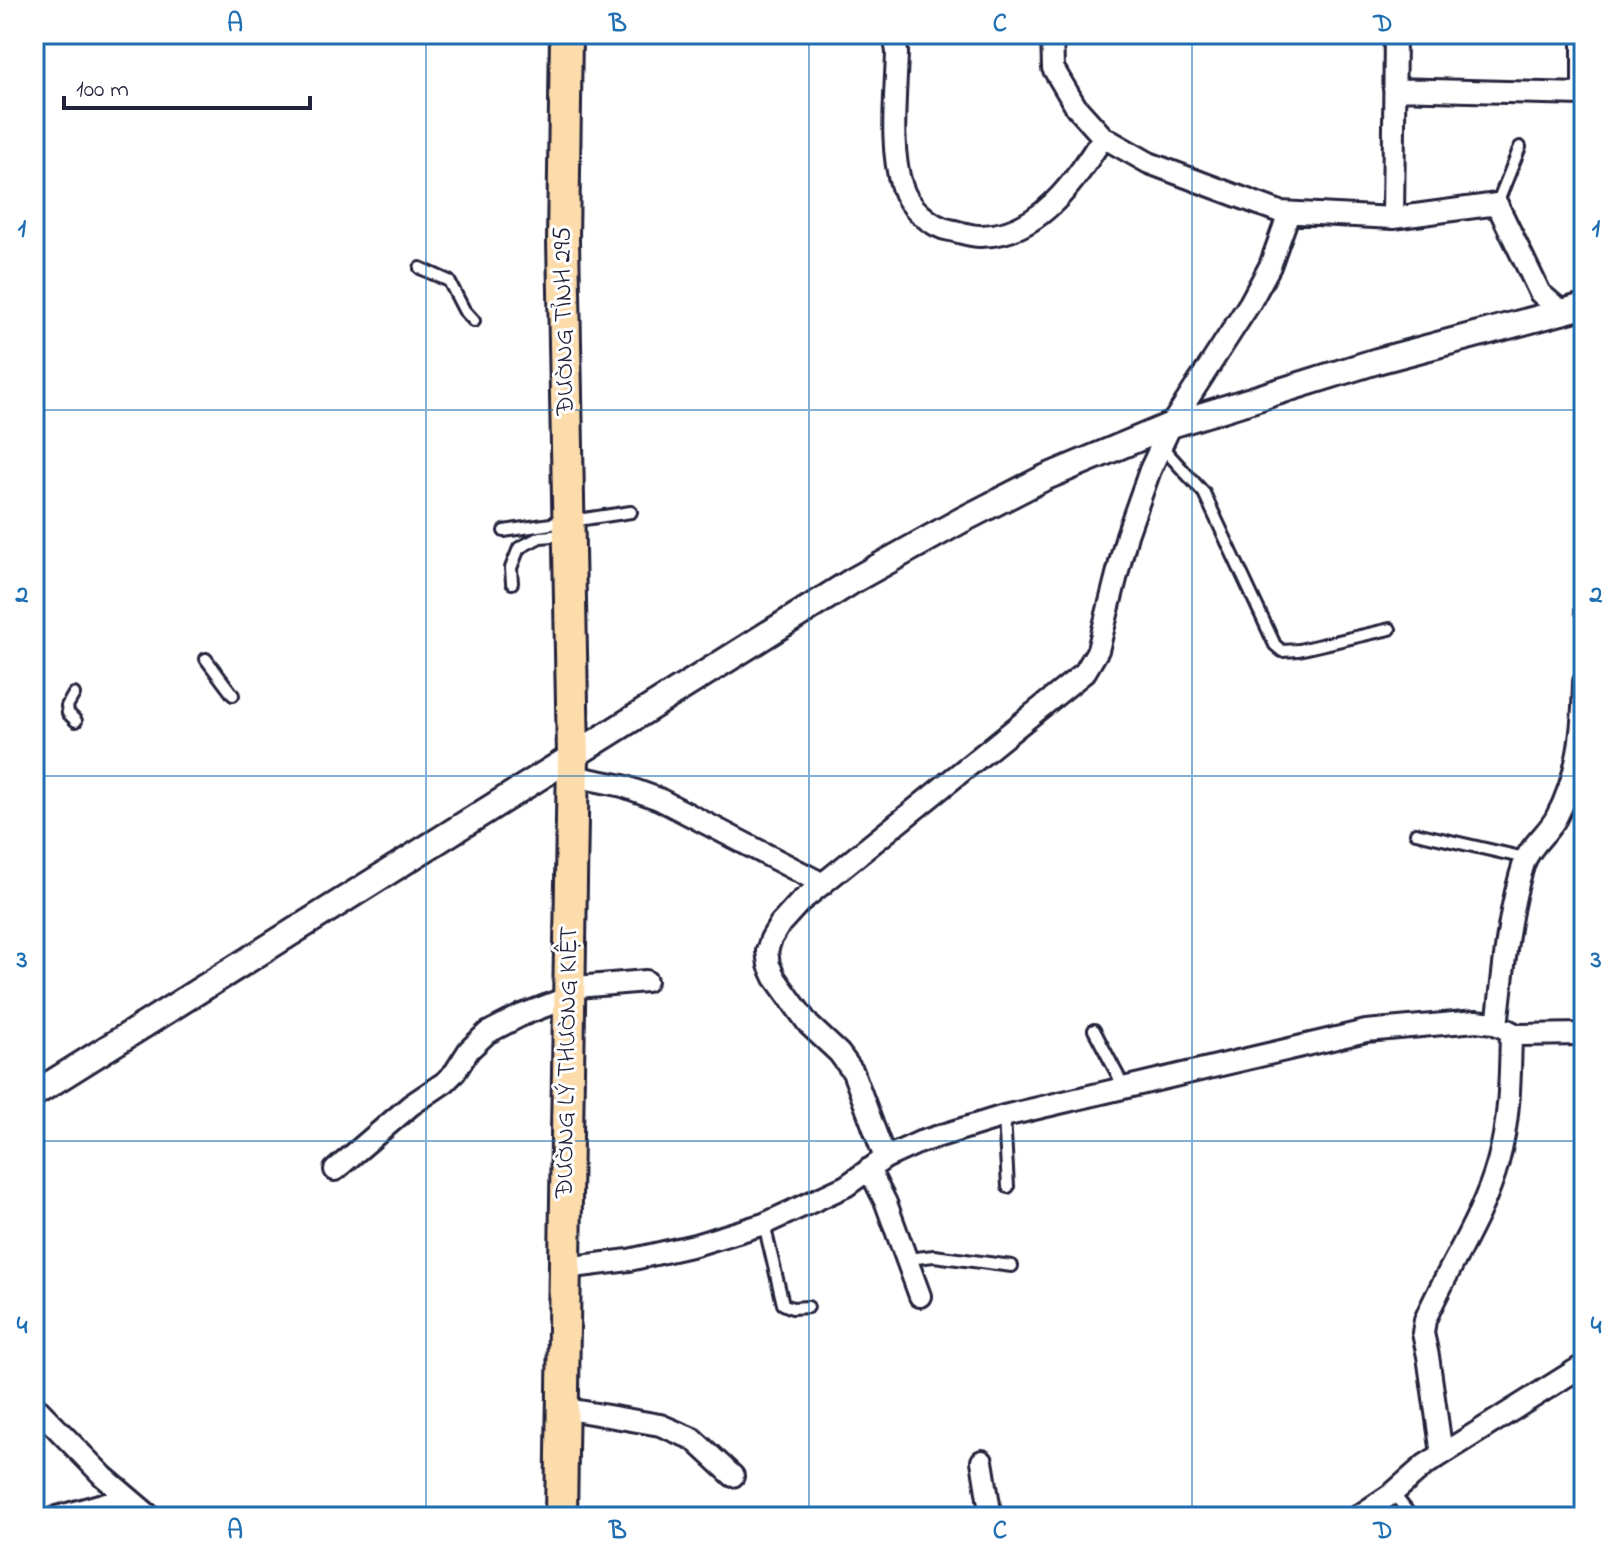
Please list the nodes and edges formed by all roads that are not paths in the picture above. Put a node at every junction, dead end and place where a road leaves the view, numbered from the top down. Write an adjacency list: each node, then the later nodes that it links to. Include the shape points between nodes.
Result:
1 (566, 34): 17 (main road, ĐƯỜNG TỈNH 295, via 563,240)
2 (894, 34): 7 (street, via 896,166 911,204 939,228 979,236 1008,233 1042,213 1075,182)
3 (1052, 34): 7 (street, via 1053,68 1076,107)
4 (1395, 34): 6 (street)
5 (1583, 34): 6 (street, via 1583,94)
6 (1394, 89): 11 (street)
7 (1103, 137): 10 (street, via 1149,163)
8 (1520, 147): 9 (lane)
9 (1497, 204): 11 (street); 13 (street, via 1540,293)
10 (1289, 213): 11 (street); 15 (street, via 1250,303)
11 (1393, 218)
12 (420, 268): 14 (lane, via 449,281)
13 (1572, 308): 15 (street, via 1377,361)
14 (474, 321)
15 (1166, 436): 21 (lane, via 1204,493 1275,645 1282,651 1299,650); 27 (street, via 1044,478 951,526 854,580); 30 (street, via 1127,535 1098,650 1085,672)
16 (631, 512): 17 (lane)
17 (569, 528): 18 (lane); 19 (lane, via 519,548); 20 (main road, ĐƯỜNG TỈNH 295)
18 (504, 531)
19 (512, 583)
20 (571, 608): 27 (main road, ĐƯỜNG LÝ THƯỜNG KIỆT)
21 (1390, 629)
22 (206, 659): 25 (lane)
23 (1584, 682): 29 (street, via 1581,743 1569,790 1554,821)
24 (74, 694): 26 (lane, via 67,706)
25 (233, 695)
26 (76, 721)
27 (573, 765): 30 (street, via 659,799); 32 (main road, ĐƯỜNG LÝ THƯỜNG KIỆT); 37 (street)
28 (1416, 833): 29 (lane)
29 (1525, 858): 33 (street, via 1513,900)
30 (823, 884): 39 (street, via 780,924 767,951 769,965 809,1025 853,1072)
31 (646, 981): 32 (street, via 577,987)
32 (569, 994): 40 (street, via 487,1033 445,1082); 45 (main road, ĐƯỜNG LÝ THƯỜNG KIỆT)
33 (1504, 1029): 35 (street, via 1517,1035); 36 (street, via 1476,1021 1366,1031); 51 (street, via 1510,1093 1498,1163 1423,1333)
34 (1094, 1030): 36 (lane)
35 (1584, 1034)
36 (1125, 1089): 38 (street)
37 (34, 1094)
38 (1004, 1116): 39 (street, via 920,1142); 41 (lane)
39 (877, 1164): 42 (street, via 846,1186); 43 (street)
40 (335, 1170)
41 (1008, 1187)
42 (764, 1224): 45 (street, via 629,1260); 47 (lane, via 783,1304)
43 (907, 1259): 44 (lane, via 934,1256); 46 (street)
44 (1012, 1266)
45 (565, 1268): 50 (main road, ĐƯỜNG LÝ THƯỜNG KIỆT)
46 (920, 1296)
47 (808, 1307)
48 (1584, 1365): 51 (street)
49 (34, 1405): 55 (street)
50 (562, 1408): 53 (street, via 660,1425 693,1439); 58 (main road, ĐƯỜNG LÝ THƯỜNG KIỆT)
51 (1442, 1454): 54 (street)
52 (982, 1461): 59 (street)
53 (733, 1476)
54 (1393, 1493): 60 (street); 61 (lane)
55 (127, 1497): 56 (street); 57 (street)
56 (57, 1517)
57 (151, 1517)
58 (561, 1517)
59 (991, 1517)
60 (1357, 1517)
61 (1412, 1517)

